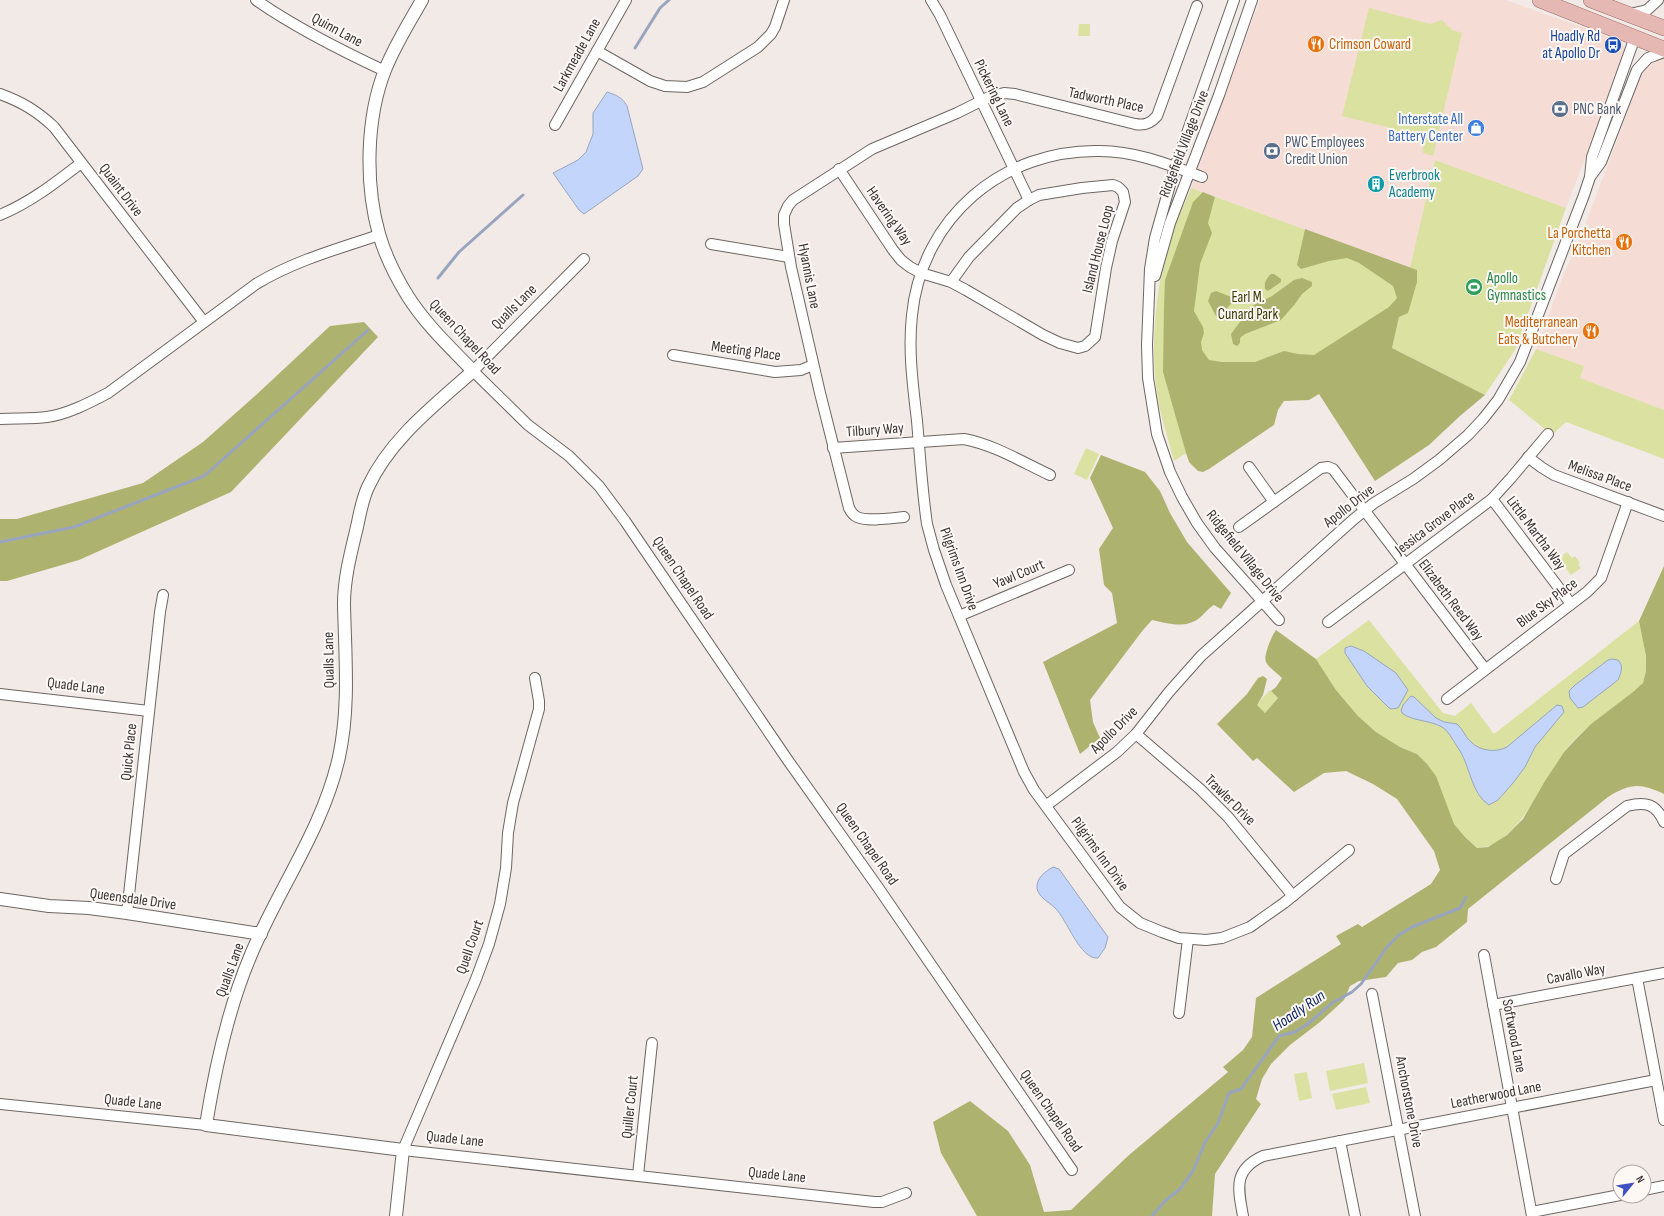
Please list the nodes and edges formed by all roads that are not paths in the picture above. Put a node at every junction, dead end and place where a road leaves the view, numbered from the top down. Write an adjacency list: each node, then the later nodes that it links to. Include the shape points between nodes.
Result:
1 (256, 0): 17 (street, Quinn Lane, via 313,35)
2 (422, 0): 17 (street, Queen Chapel Road)
3 (626, 0): 15 (street, Larkmeade Lane)
4 (784, 0): 15 (street, via 771,34 758,47 703,82 687,86 665,86 650,82)
5 (931, 0): 19 (street, Pickering Lane)
6 (1234, 0): 22 (street, Ridgefield Village Drive)
7 (1252, 0): 25 (street, Ridgefield Village Drive)
8 (1540, 0): 14 (main road)
9 (1591, 0): 12 (main road)
10 (1658, 0): 12 (street, via 1647,10)
11 (1197, 6): 19 (street, Tadworth Place, via 1158,116 1148,124 1135,124 1015,94 994,95)
12 (1625, 14): 13 (main road)
13 (1660, 27): 14 (main road)
14 (1635, 37): 16 (main road); 27 (street, Apollo Drive, via 1592,157)
15 (597, 51): 20 (street, Larkmeade Lane)
16 (1664, 51): 27 (street, Apollo Drive, via 1648,58 1637,70 1601,162)
17 (384, 71): 30 (street, Queen Chapel Road, via 372,118 369,144 374,208)
18 (0, 94): 21 (street, Quaint Drive, via 21,102 40,114 54,127)
19 (981, 101): 23 (street, Pickering Lane); 24 (street, Hyannis Lane, via 872,149)
20 (555, 125)
21 (81, 163): 29 (street, via 36,197); 37 (street, Quaint Drive)
22 (1175, 167): 23 (street, Pilgrims Inn Drive, via 1140,156 1080,151 1040,158); 25 (street, Pilgrims Inn Drive); 36 (street, Ridgefield Village Drive, via 1153,249)
23 (1014, 168): 28 (street, Pickering Lane); 34 (street, Pilgrims Inn Drive, via 992,182 961,208 937,239)
24 (839, 169): 32 (street, Hyannis Lane, via 788,206 784,224); 34 (street, Havering Way, via 893,250 901,260)
25 (1190, 172): 26 (street, Pilgrims Inn Drive); 36 (street, Ridgefield Village Drive, via 1162,247)
26 (1202, 177)
27 (1590, 177): 51 (street, Apollo Drive, via 1520,362 1498,400 1468,435 1439,460)
28 (1029, 200): 35 (street, Island House Loop, via 969,257); 35 (street, Island House Loop, via 1044,194 1113,185 1123,192 1125,202 1107,261 1096,331 1091,342 1078,348 1060,343)
29 (0, 215)
30 (379, 235): 37 (street, via 276,272); 40 (street, Queen Chapel Road, via 396,275 418,311)
31 (711, 244): 32 (street)
32 (789, 257): 39 (street, Hyannis Lane)
33 (584, 259): 40 (street, Qualls Lane)
34 (921, 273): 35 (street, Island House Loop); 43 (street, Pilgrims Inn Drive, via 912,314 911,335 911,363)
35 (951, 282)
36 (1150, 301): 58 (street, Ridgefield Village Drive, via 1147,351 1150,392 1158,434 1170,472 1185,503 1206,536)
37 (204, 322): 41 (street, via 108,393 89,403 47,417)
38 (673, 355): 39 (street, Meeting Place, via 776,372 801,370)
39 (813, 365): 44 (street, Hyannis Lane)
40 (473, 371): 76 (street, Qualls Lane, via 405,434 388,454 364,498 345,586 346,694 339,756 326,798 305,848); 93 (street, Queen Chapel Road, via 528,425 569,456 599,486 621,515)
41 (0, 419)
42 (1548, 434): 45 (street, Jessica Grove Place)
43 (919, 442): 44 (street, Tilbury Way); 47 (street, Tilbury Way, via 964,439 978,442); 60 (street, Pilgrims Inn Drive, via 930,537)
44 (833, 448): 53 (street, Hyannis Lane, via 852,514 864,519)
45 (1528, 458): 48 (street, Jessica Grove Place); 50 (street, Melissa Place, via 1554,475)
46 (1249, 467): 49 (street)
47 (1050, 475)
48 (1492, 499): 55 (street, Jessica Grove Place); 59 (street, Little Martha Way)
49 (1274, 502): 51 (street, Elizabeth Reed Way, via 1321,468 1328,467 1338,474); 54 (street)
50 (1628, 502): 52 (street, Melissa Place); 59 (street, Blue Sky Place, via 1599,581)
51 (1364, 511): 55 (street, Elizabeth Reed Way); 58 (street, Apollo Drive)
52 (1664, 516)
53 (904, 517)
54 (1239, 527)
55 (1405, 564): 62 (street, Jessica Grove Place); 63 (street, Elizabeth Reed Way)
56 (1069, 570): 60 (street, Yawl Court)
57 (163, 594): 67 (street, Quick Place)
58 (1262, 601): 61 (street, Ridgefield Village Drive); 68 (street, Apollo Drive, via 1189,669)
59 (1571, 604): 63 (street, Blue Sky Place)
60 (959, 616): 69 (street, Pilgrims Inn Drive, via 1024,772 1034,790)
61 (1279, 620)
62 (1328, 622)
63 (1485, 669): 66 (street, Blue Sky Place)
64 (535, 678): 92 (street, Quell Court, via 539,701 538,714 513,802 500,904 476,979)
65 (0, 694): 67 (street, Quade Lane)
66 (1447, 699)
67 (149, 711): 75 (street, Quick Place)
68 (1136, 734): 69 (street, Apollo Drive, via 1106,761); 73 (street, Trawler Drive, via 1200,789 1228,817)
69 (1047, 805): 77 (street, Pilgrims Inn Drive, via 1120,907 1136,920 1154,929)
70 (1664, 822): 72 (street, via 1660,814 1648,805 1627,806 1564,854)
71 (1349, 850): 73 (street, Pilgrims Inn Drive)
72 (1556, 879)
73 (1293, 896): 77 (street, Pilgrims Inn Drive, via 1255,924 1236,934 1214,939)
74 (0, 899): 75 (street, Queensdale Drive)
75 (127, 913): 76 (street, Queensdale Drive)
76 (261, 934): 89 (street, Qualls Lane, via 250,956 231,1014 210,1098)
77 (1188, 939): 83 (street)
78 (1484, 955): 82 (street, Softwood Lane)
79 (1664, 973): 80 (street, Cavallo Way)
80 (1637, 978): 82 (street, Cavallo Way); 85 (street)
81 (1372, 994): 90 (street, Anchorstone Drive)
82 (1493, 1005): 87 (street, Softwood Lane)
83 (1179, 1013)
84 (652, 1043): 94 (street, Quiller Court)
85 (1656, 1080): 87 (street, Leatherwood Lane); 88 (street)
86 (0, 1104): 89 (street, Quade Lane)
87 (1512, 1108): 90 (street, Leatherwood Lane); 99 (street, Softwood Lane)
88 (1664, 1120)
89 (206, 1125): 92 (street, Quade Lane)
90 (1399, 1129): 91 (street, Leatherwood Lane); 103 (street, Anchorstone Drive)
91 (1340, 1141): 101 (street, Leatherwood Lane, via 1263,1156 1246,1166 1238,1191); 102 (street)
92 (403, 1150): 94 (street, Quade Lane); 100 (street, Quell Court)
93 (1072, 1170)
94 (638, 1175): 97 (street, Quade Lane, via 874,1202 882,1202)
95 (1664, 1186): 96 (street)
96 (1652, 1188)
97 (906, 1193)
98 (1612, 1197): 99 (street)
99 (1532, 1214)
100 (396, 1216)
101 (1243, 1216)
102 (1355, 1216)
103 (1416, 1216)

